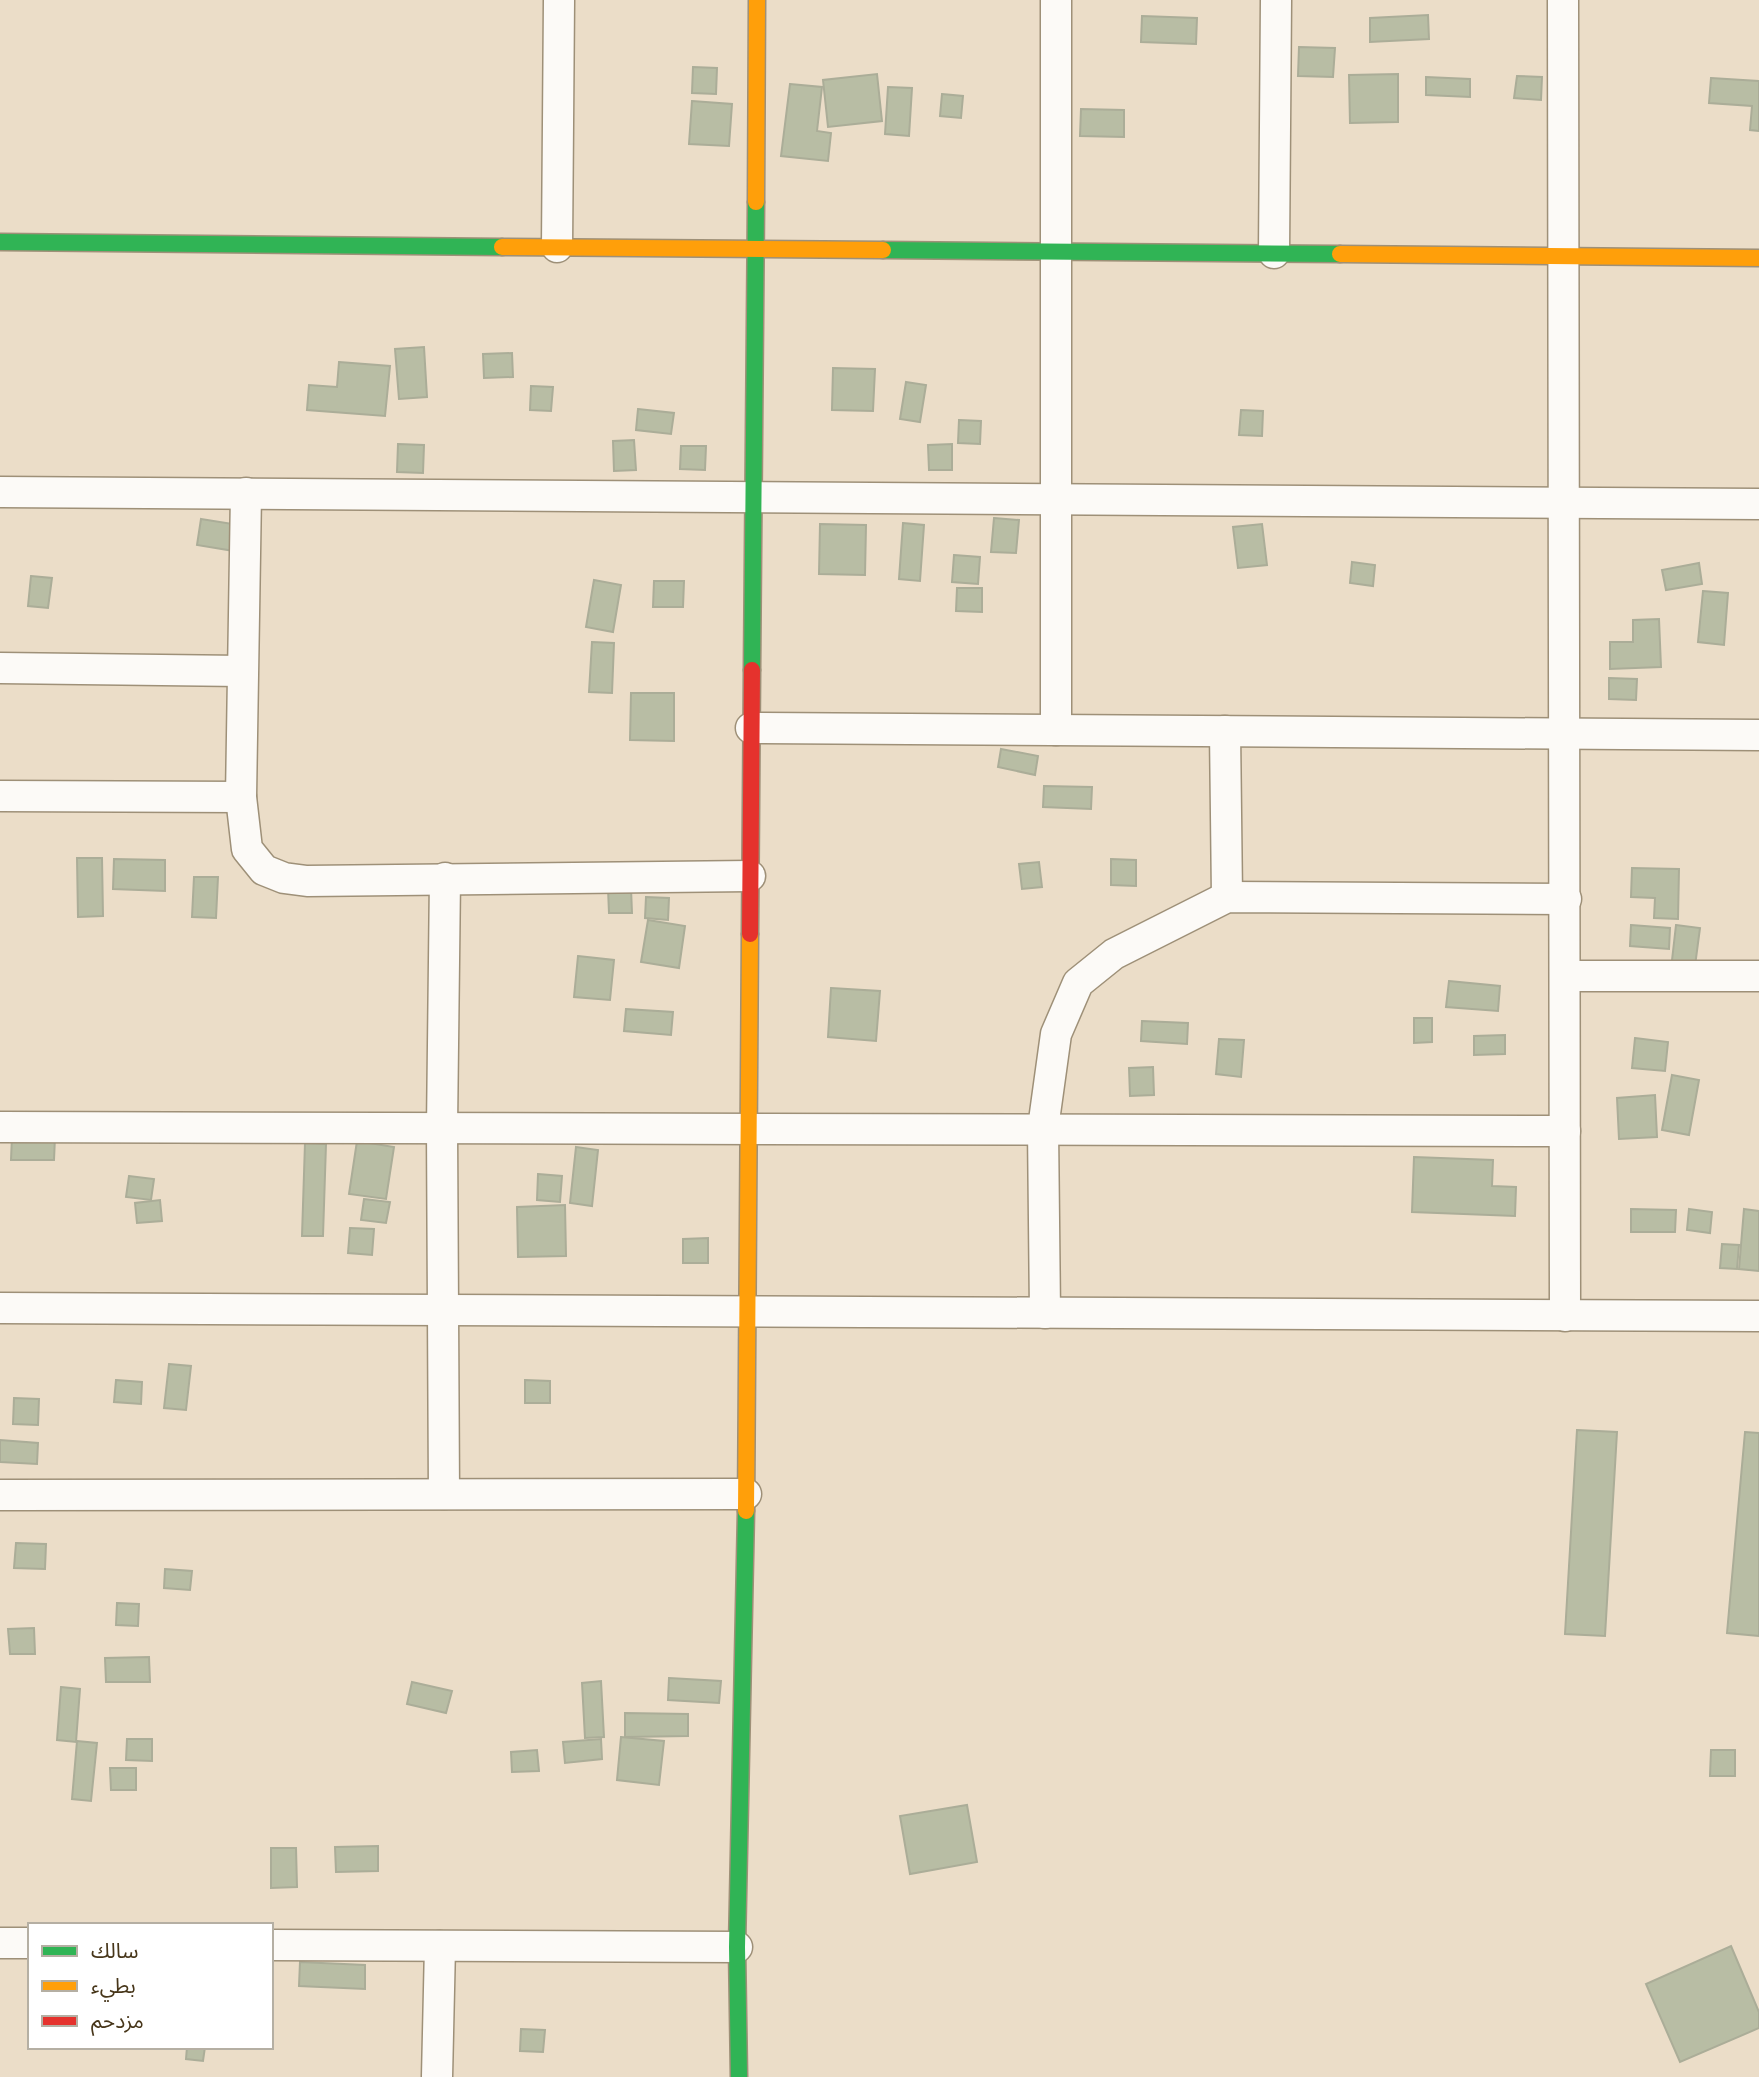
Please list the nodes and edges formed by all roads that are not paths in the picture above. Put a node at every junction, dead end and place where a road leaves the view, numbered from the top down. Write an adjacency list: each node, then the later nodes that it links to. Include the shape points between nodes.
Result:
1 (559, 0): 7 (street)
2 (757, 0): 8 (street)
3 (1056, 0): 9 (street)
4 (1276, 0): 10 (street)
5 (1563, 0): 11 (street)
6 (0, 242): 7 (street)
7 (557, 247): 8 (street)
8 (755, 248): 9 (street); 15 (street)
9 (1055, 251): 10 (street); 16 (street)
10 (1274, 253): 11 (street)
11 (1563, 257): 12 (street); 17 (street)
12 (1759, 258)
13 (0, 492): 14 (street)
14 (246, 493): 15 (street); 20 (street)
15 (755, 497): 16 (street); 21 (street)
16 (1058, 499): 17 (street); 22 (street)
17 (1565, 504): 18 (street); 24 (street)
18 (1759, 504)
19 (0, 668): 20 (street)
20 (242, 671): 27 (street)
21 (751, 728): 22 (street); 28 (street)
22 (1056, 730): 23 (street)
23 (1225, 731): 24 (street); 30 (street)
24 (1564, 735): 25 (street); 31 (street)
25 (1759, 735)
26 (0, 796): 27 (street)
27 (241, 797): 29 (street, via 247,849 264,870 284,878)
28 (750, 876): 29 (street); 36 (street)
29 (445, 878): 35 (street)
30 (1227, 897): 31 (street); 37 (street, via 1114,954 1078,982 1056,1034)
31 (1566, 899): 32 (street)
32 (1565, 976): 33 (street); 38 (street)
33 (1759, 976)
34 (0, 1127): 35 (street)
35 (442, 1128): 36 (street); 40 (street)
36 (748, 1128): 37 (street); 41 (street)
37 (1043, 1128): 38 (street); 42 (street)
38 (1565, 1131): 43 (street)
39 (0, 1308): 40 (street)
40 (443, 1310): 41 (street); 45 (street)
41 (747, 1311): 42 (street); 47 (street)
42 (1045, 1312): 43 (street)
43 (1565, 1316): 44 (street)
44 (1759, 1316)
45 (444, 1493): 46 (street); 47 (street)
46 (0, 1494)
47 (746, 1494): 52 (street)
48 (0, 1943): 49 (street)
49 (28, 1943)
50 (273, 1945): 51 (street)
51 (440, 1946): 52 (street); 53 (street)
52 (737, 1948): 54 (street)
53 (437, 2077)
54 (739, 2077)

